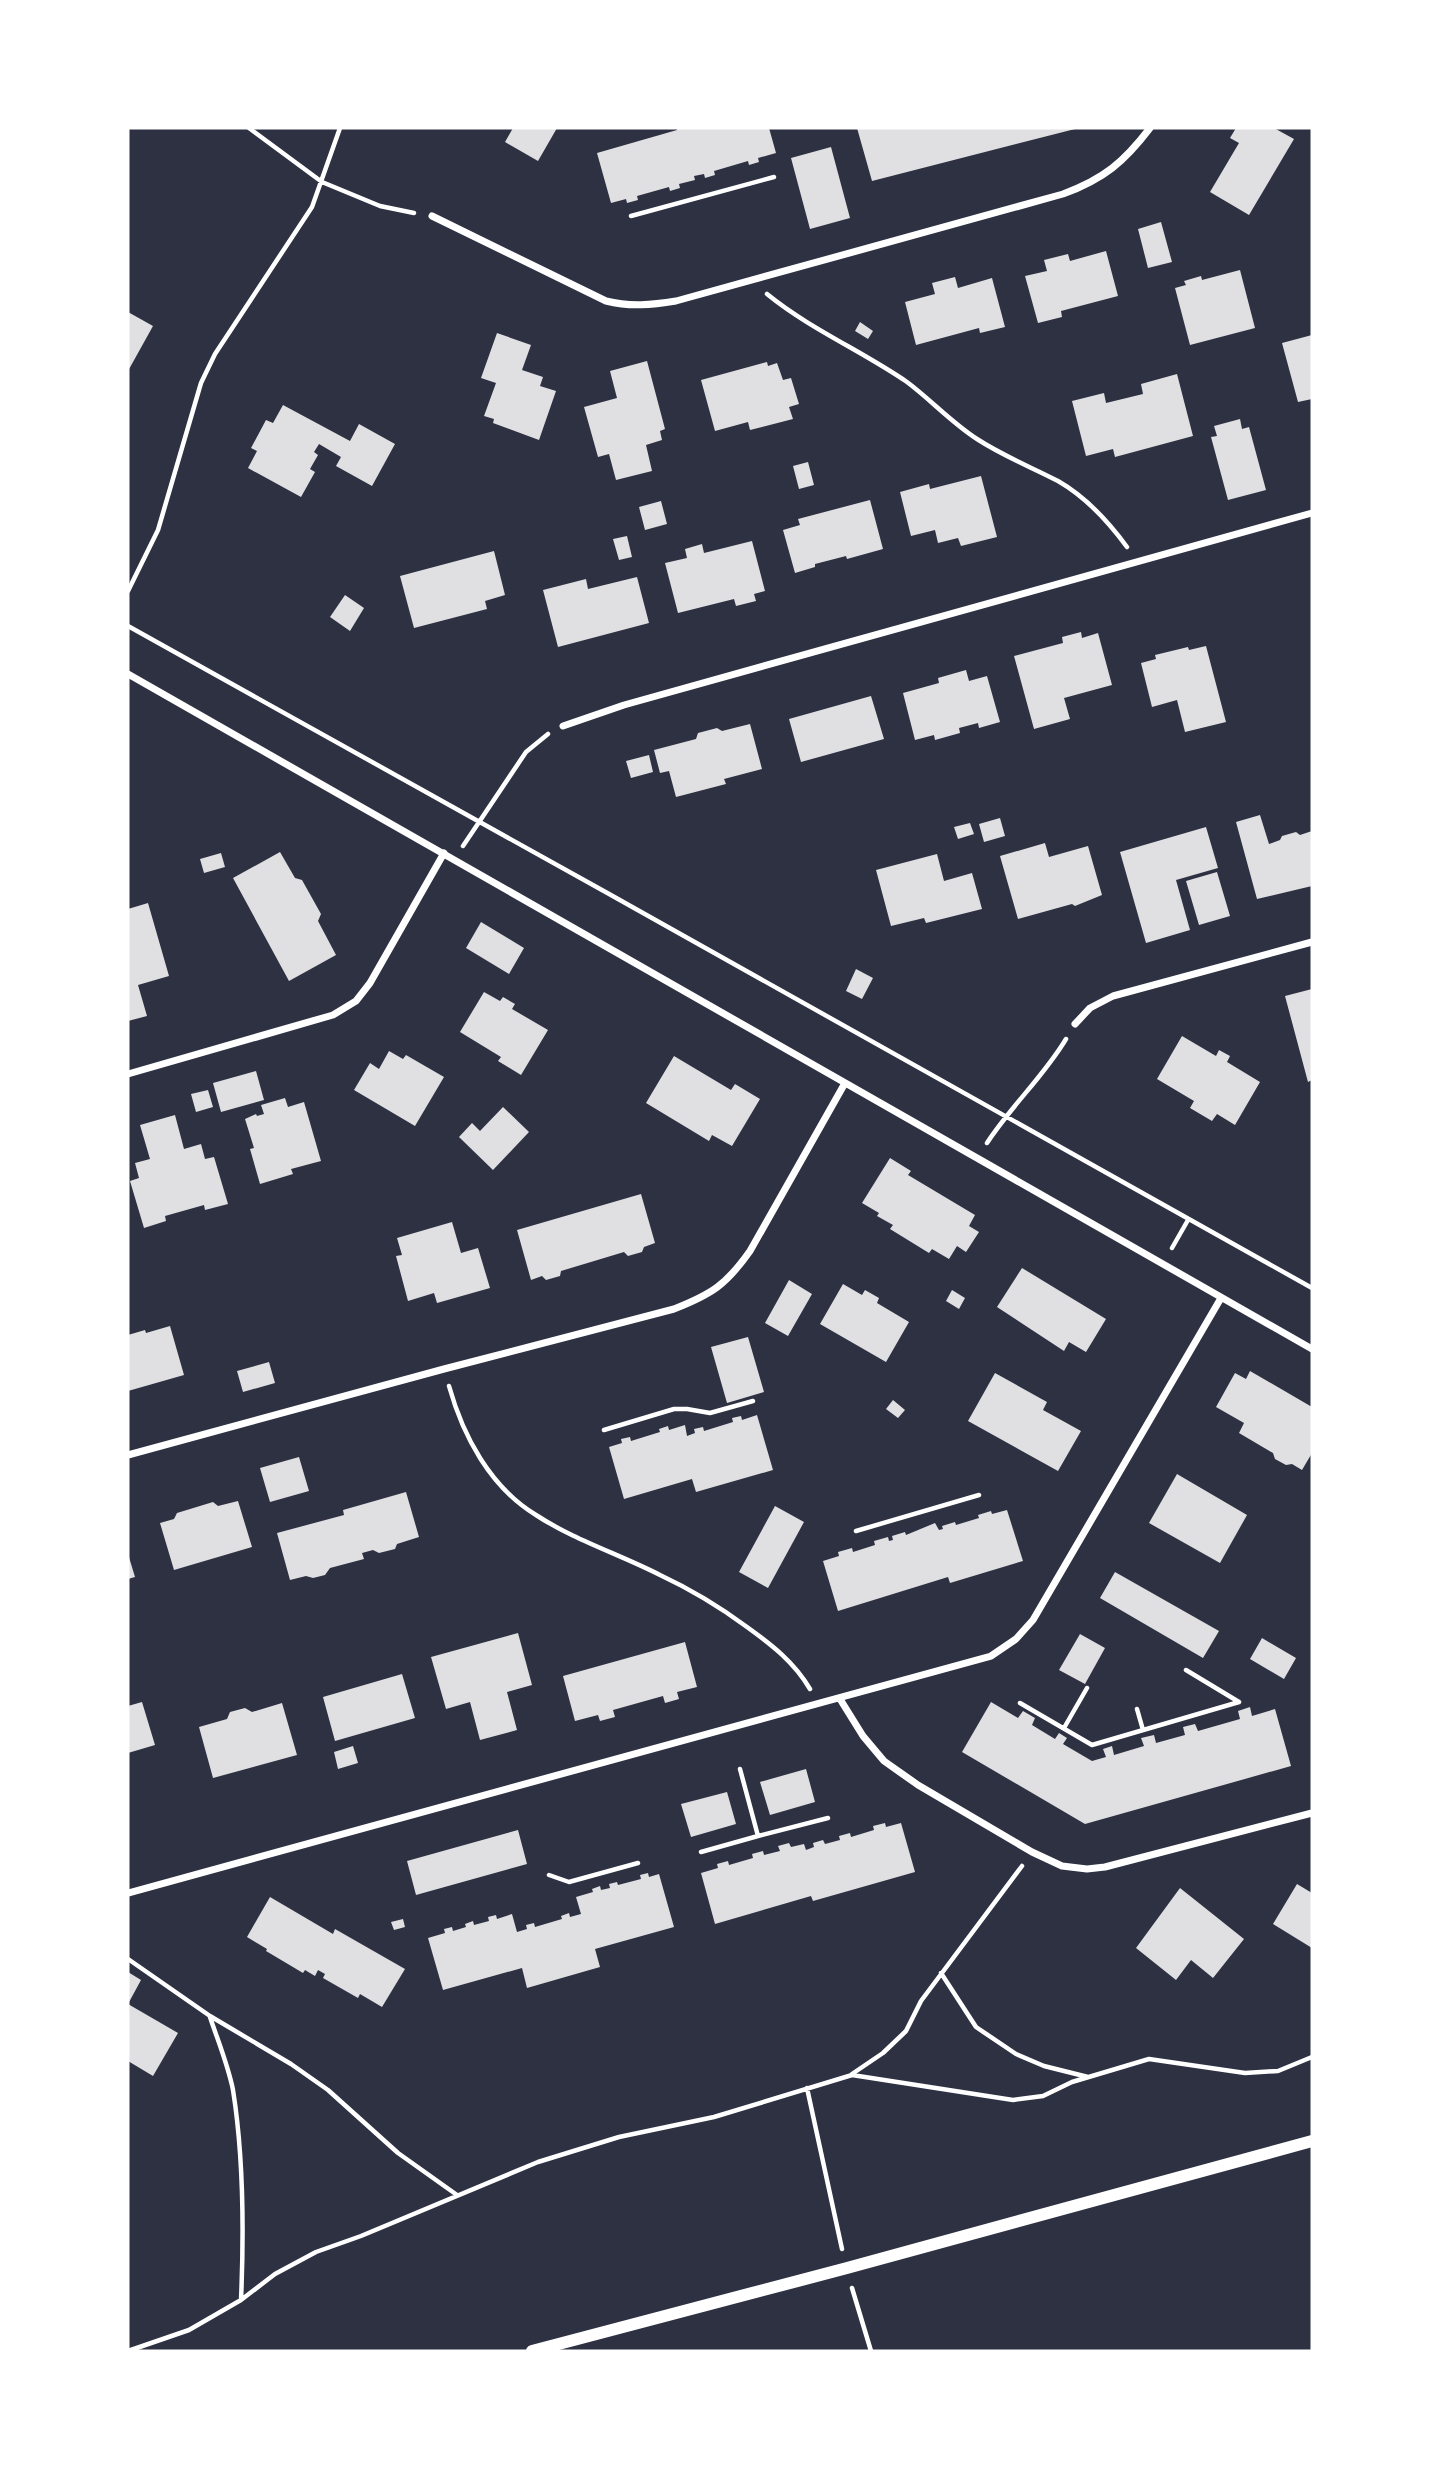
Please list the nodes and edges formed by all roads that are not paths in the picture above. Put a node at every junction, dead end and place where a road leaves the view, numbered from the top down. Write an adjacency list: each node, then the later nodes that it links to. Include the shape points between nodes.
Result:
1 (1150, 128): 2 (street, via 1109,172 1063,194 676,301 626,306 606,302)
2 (432, 216)
3 (1312, 513): 5 (street, via 624,705)
4 (128, 674): 6 (street)
5 (563, 726)
6 (444, 853): 9 (street, via 356,1001 333,1015); 10 (street)
7 (1312, 942): 8 (street, via 1113,996 1090,1008)
8 (1075, 1024)
9 (128, 1074)
10 (845, 1083): 11 (street); 13 (street, via 750,1251 732,1276 703,1297 667,1311)
11 (1221, 1298): 12 (street); 14 (street, via 1033,1620 1016,1639 991,1656)
12 (1312, 1349)
13 (128, 1455)
14 (840, 1699): 15 (street, via 884,1761 1062,1866 1105,1867); 16 (street)
15 (1312, 1813)
16 (128, 1893)
17 (1312, 2141): 18 (street)
18 (532, 2351)

